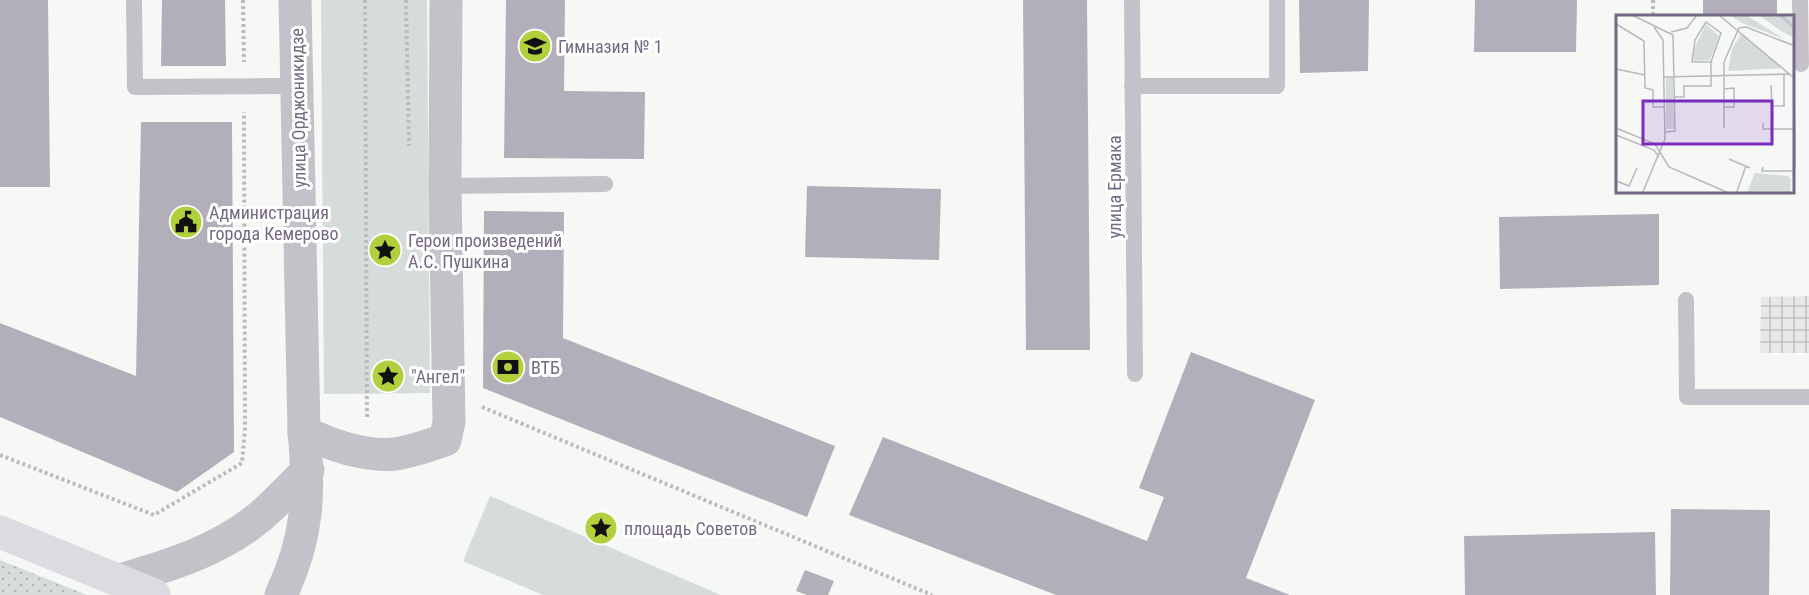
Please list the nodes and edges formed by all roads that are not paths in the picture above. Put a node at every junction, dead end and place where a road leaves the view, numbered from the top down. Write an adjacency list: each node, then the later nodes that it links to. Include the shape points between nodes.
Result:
1 (134, 0): 8 (lane, via 135,87)
2 (295, 0): 8 (street, улица Орджоникидзе)
3 (446, 0): 11 (street)
4 (1132, 0): 9 (lane, улица Ермака)
5 (1277, 0): 9 (lane, via 1277,86)
6 (1800, 0): 7 (lane)
7 (1806, 67)
8 (297, 86): 15 (street, улица Орджоникидзе)
9 (1132, 86): 13 (lane, улица Ермака)
10 (605, 184): 11 (lane)
11 (445, 186): 15 (street, via 450,422 445,440 394,454 362,453)
12 (1686, 300): 14 (lane, via 1687,397)
13 (1135, 374)
14 (1809, 397)
15 (304, 432): 16 (street, улица Орджоникидзе)
16 (308, 470): 18 (street, via 261,516 225,541 194,557); 20 (street, улица Орджоникидзе, via 305,525)
17 (0, 532): 18 (main road)
18 (120, 580): 19 (main road)
19 (154, 595)
20 (281, 595)

